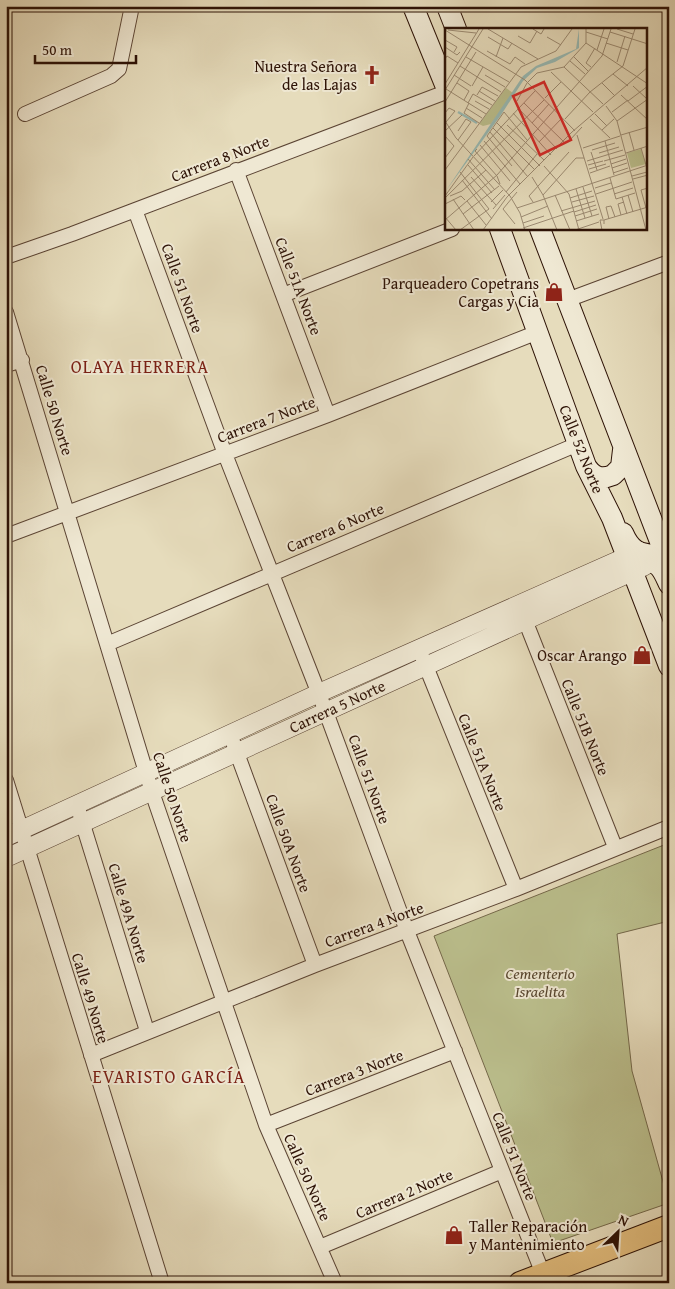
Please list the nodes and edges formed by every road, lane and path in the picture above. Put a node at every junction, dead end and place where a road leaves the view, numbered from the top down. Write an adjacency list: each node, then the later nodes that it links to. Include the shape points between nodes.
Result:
1 (132, 6): 5 (street, via 119,69 111,76)
2 (418, 10): 3 (main road)
3 (445, 84)
4 (445, 92): 6 (street, Carrera 8 Norte)
5 (25, 114)
6 (236, 170): 7 (street, Carrera 8 Norte); 13 (street, Calle 51A Norte)
7 (135, 210): 11 (street, Carrera 8 Norte); 22 (street, Calle 51 Norte)
8 (449, 230): 13 (street)
9 (500, 230): 16 (main road, Calle 52 Norte)
10 (540, 230): 14 (main road)
11 (6, 257)
12 (669, 262): 14 (street)
13 (283, 295): 19 (street, Calle 51A Norte)
14 (567, 300): 21 (main road)
15 (6, 312): 17 (street, Calle 50 Norte)
16 (538, 332): 19 (street, Carrera 7 Norte); 20 (main road, Calle 52 Norte)
17 (22, 360): 18 (street); 24 (street, Calle 50 Norte)
18 (6, 365)
19 (328, 415): 22 (street, Carrera 7 Norte)
20 (578, 444): 23 (main road, Calle 52 Norte); 28 (street, Carrera 6 Norte)
21 (623, 450): 23 (main road, via 621,467 613,475 597,477); 26 (main road)
22 (225, 454): 24 (street, Carrera 7 Norte); 28 (street, Calle 51 Norte)
23 (586, 466): 27 (main road, Calle 52 Norte)
24 (68, 513): 25 (street, Carrera 7 Norte); 31 (street, Calle 50 Norte)
25 (6, 536)
26 (664, 553): 27 (main road); 29 (main road, via 662,569)
27 (632, 560): 30 (street, Carrera 5 Norte); 32 (street, Carrera 5 Norte); 33 (main road, Calle 52 Norte)
28 (272, 572): 31 (street, Carrera 6 Norte); 34 (street, Calle 51 Norte)
29 (669, 584)
30 (525, 620): 32 (street, Carrera 5 Norte); 45 (street, Calle 51B Norte)
31 (107, 644): 38 (street, Calle 50 Norte)
32 (422, 657): 34 (street, Carrera 5 Norte); 35 (street, Carrera 5 Norte); 48 (street, Calle 51A Norte)
33 (669, 666)
34 (319, 693): 35 (street, Calle 51 Norte); 36 (street, Carrera 5 Norte)
35 (326, 712): 37 (street, Carrera 5 Norte); 49 (street, Calle 51 Norte)
36 (230, 734): 37 (street, Calle 50A Norte); 38 (street, Carrera 5 Norte)
37 (237, 753): 40 (street, Carrera 5 Norte); 50 (street, Calle 50A Norte)
38 (146, 774): 40 (street, Calle 50 Norte); 41 (street, Carrera 5 Norte)
39 (6, 780): 44 (street, Calle 49 Norte)
40 (152, 792): 42 (street, Carrera 5 Norte); 51 (street, Calle 50 Norte)
41 (77, 805): 42 (street, Calle 49A Norte); 44 (street, Carrera 5 Norte)
42 (82, 822): 46 (street, Carrera 5 Norte); 52 (street, Calle 49A Norte)
43 (669, 827): 45 (street, Carrera 4 Norte)
44 (14, 833): 46 (street, Calle 49 Norte)
45 (615, 847): 48 (street, Carrera 4 Norte)
46 (26, 849): 47 (street, Carrera 5 Norte); 54 (street, Calle 49 Norte)
47 (6, 858)
48 (516, 889): 49 (street, Carrera 4 Norte)
49 (407, 931): 50 (street, Carrera 4 Norte); 53 (street, Calle 51 Norte)
50 (315, 964): 51 (street, Carrera 4 Norte)
51 (223, 1001): 52 (street, Carrera 4 Norte); 55 (street, Calle 50 Norte)
52 (147, 1031): 54 (street, Carrera 4 Norte)
53 (455, 1051): 55 (street, Carrera 3 Norte); 56 (street, Calle 51 Norte)
54 (91, 1055): 60 (street, Calle 49 Norte)
55 (266, 1125): 58 (street, Calle 50 Norte)
56 (502, 1171): 58 (street, Carrera 2 Norte); 59 (street, Calle 51 Norte)
57 (669, 1226): 59 (main road)
58 (320, 1247): 61 (street, Calle 50 Norte)
59 (543, 1274): 62 (main road)
60 (162, 1283)
61 (336, 1283)
62 (520, 1283)

